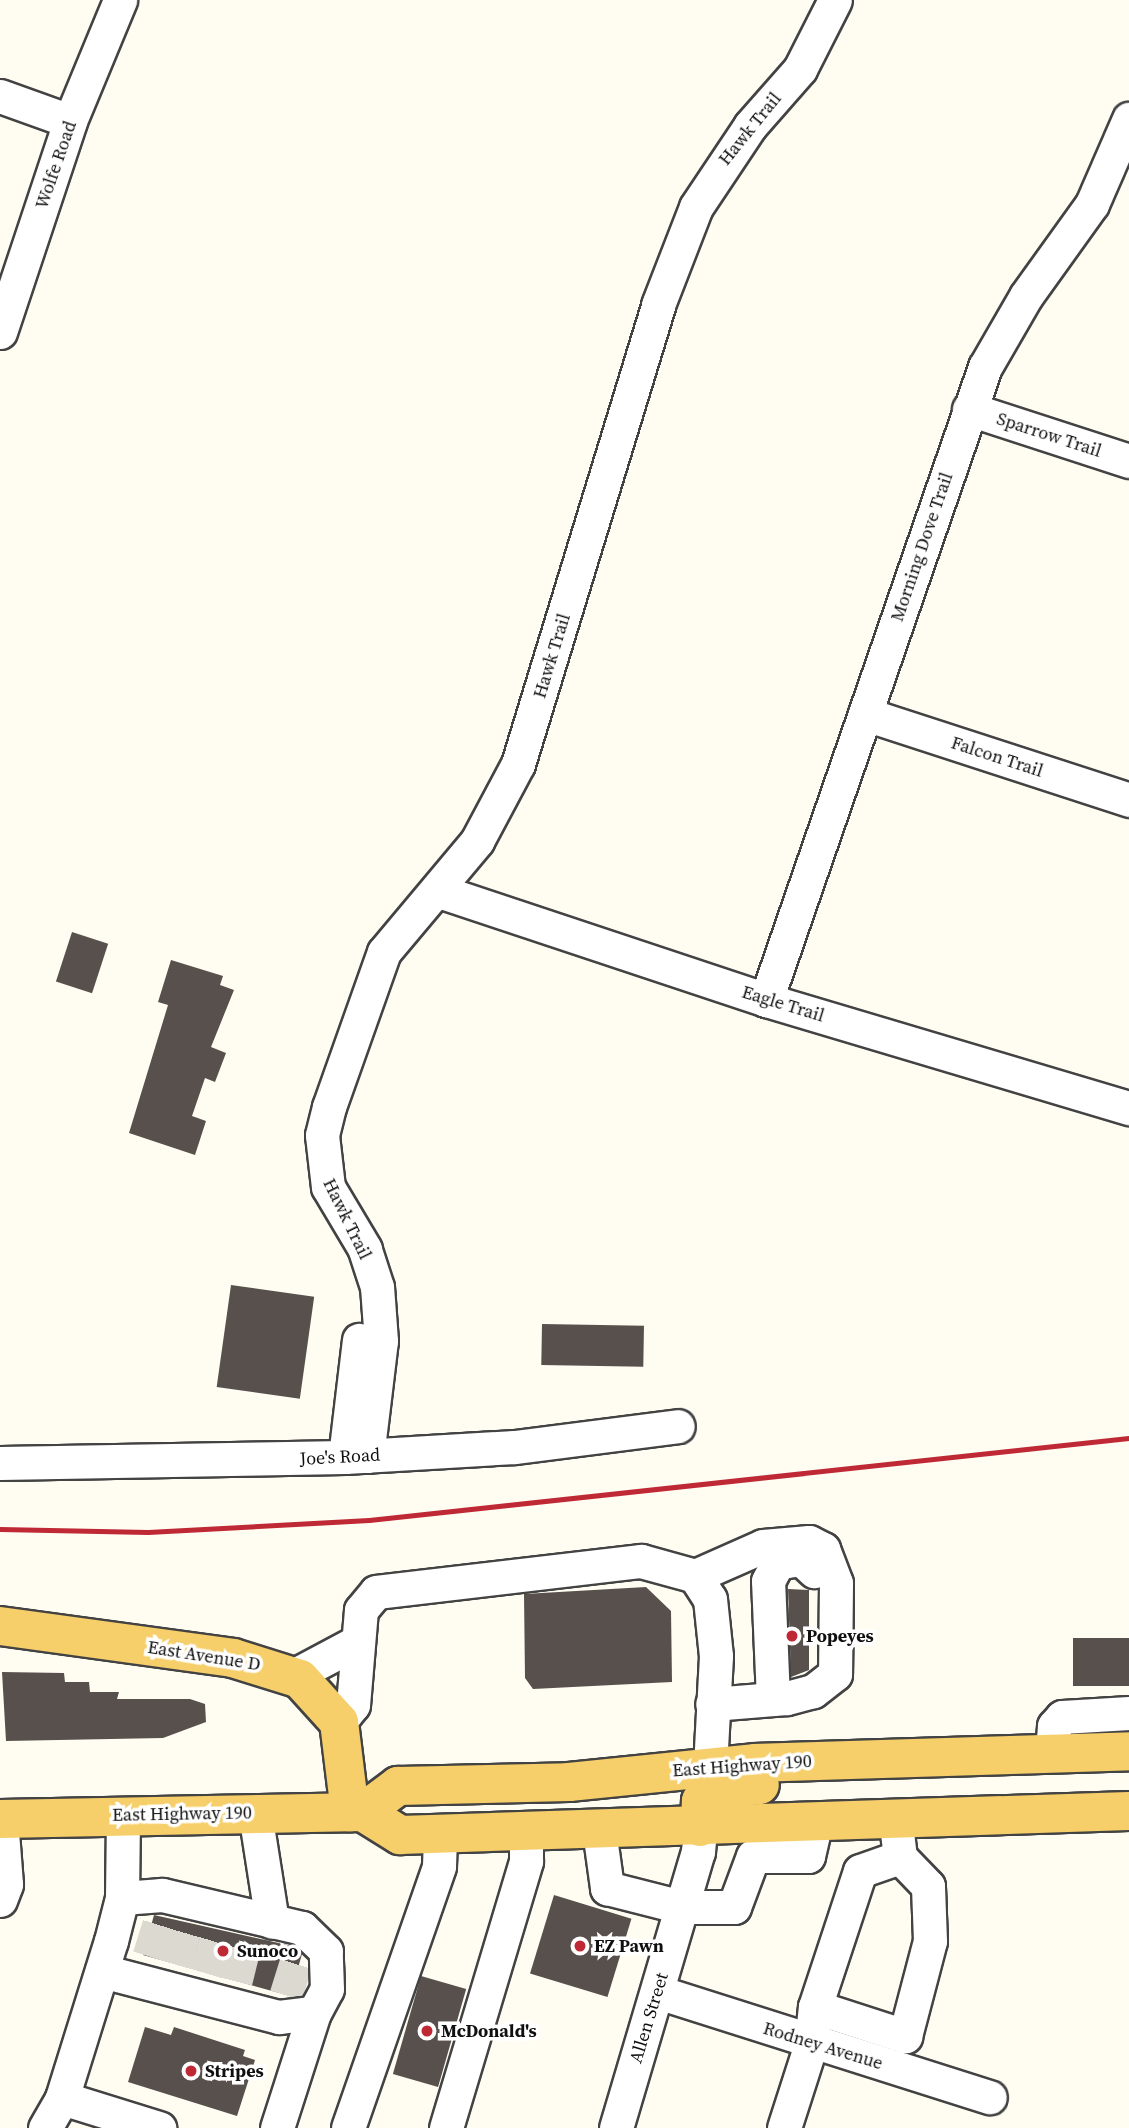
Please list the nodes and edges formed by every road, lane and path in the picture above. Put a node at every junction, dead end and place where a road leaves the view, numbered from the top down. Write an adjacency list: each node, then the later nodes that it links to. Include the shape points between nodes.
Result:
1 (120, 0): 4 (street, Wolfe Road)
2 (835, 0): 11 (street, Hawk Trail, via 800,69 750,126 696,207 658,305 518,764 477,841)
3 (0, 96): 4 (street)
4 (70, 121): 6 (street, Wolfe Road)
5 (1129, 121): 7 (street, Morning Dove Trail, via 1092,204 1002,334)
6 (0, 332)
7 (970, 409): 8 (street, Sparrow Trail); 9 (street, Morning Dove Trail)
8 (1129, 461)
9 (865, 713): 10 (street, Falcon Trail); 12 (street, Morning Dove Trail)
10 (1129, 800)
11 (439, 891): 12 (street, Eagle Trail); 15 (street, Hawk Trail, via 408,920 373,973 322,1135 328,1187 365,1249 378,1304 360,1336)
12 (766, 1000): 13 (street, Eagle Trail)
13 (1129, 1108)
14 (678, 1426): 15 (street, Joe's Road)
15 (356, 1456): 16 (street, Joe's Road)
16 (0, 1463)
17 (695, 1576): 19 (street, via 641,1561 393,1587 376,1592 361,1610); 21 (street, via 763,1546 809,1542 823,1549 836,1583 835,1674); 23 (street, via 710,1600)
18 (0, 1626): 20 (main road, East Avenue D, via 233,1658)
19 (355, 1643): 20 (street); 25 (street, via 353,1705)
20 (293, 1676): 25 (main road, East Avenue D)
21 (813, 1690): 22 (street); 22 (street, via 821,1654 818,1577 801,1559 778,1564 768,1581)
22 (773, 1699): 23 (street)
23 (712, 1704): 29 (street)
24 (1129, 1713): 27 (street, via 1062,1717 1054,1726)
25 (339, 1722): 31 (main road)
26 (1129, 1751): 27 (main road, East Highway 190)
27 (1052, 1754): 28 (main road, East Highway 190)
28 (976, 1756): 29 (main road, East Highway 190); 37 (main road, via 933,1781 729,1785 701,1801)
29 (710, 1766): 31 (main road, East Highway 190, via 569,1782 398,1786)
30 (1129, 1811): 35 (main road)
31 (357, 1812): 32 (main road, East Highway 190); 40 (main road, via 400,1835)
32 (255, 1814): 33 (main road, East Highway 190); 45 (street)
33 (123, 1815): 34 (main road, East Highway 190); 42 (street)
34 (1, 1819): 43 (street, via 6,1884)
35 (895, 1819): 36 (main road); 41 (street)
36 (816, 1822): 37 (main road); 44 (street, via 808,1856 753,1856 734,1907)
37 (700, 1827): 38 (main road); 44 (street, Allen Street)
38 (599, 1830): 39 (main road); 44 (street, via 607,1888)
39 (526, 1832): 40 (main road); 57 (street, via 526,1861)
40 (440, 1834): 56 (street, via 439,1866)
41 (900, 1857): 48 (street, via 860,1871); 48 (street, via 928,1886 930,1941 905,2035)
42 (122, 1898): 45 (street, via 178,1906); 46 (street)
43 (1, 1900)
44 (682, 1907): 47 (street, Allen Street)
45 (266, 1928): 49 (street, via 326,1951 327,1989)
46 (102, 1971): 49 (street, via 158,1972); 52 (street)
47 (658, 1992): 50 (street, Rodney Avenue); 58 (street, Allen Street)
48 (815, 2007): 50 (street)
49 (314, 2013): 55 (street)
50 (811, 2044): 51 (street, Rodney Avenue); 59 (street)
51 (990, 2097)
52 (62, 2098): 53 (street); 54 (street)
53 (45, 2128)
54 (159, 2128)
55 (278, 2128)
56 (348, 2128)
57 (446, 2128)
58 (616, 2128)
59 (784, 2128)

